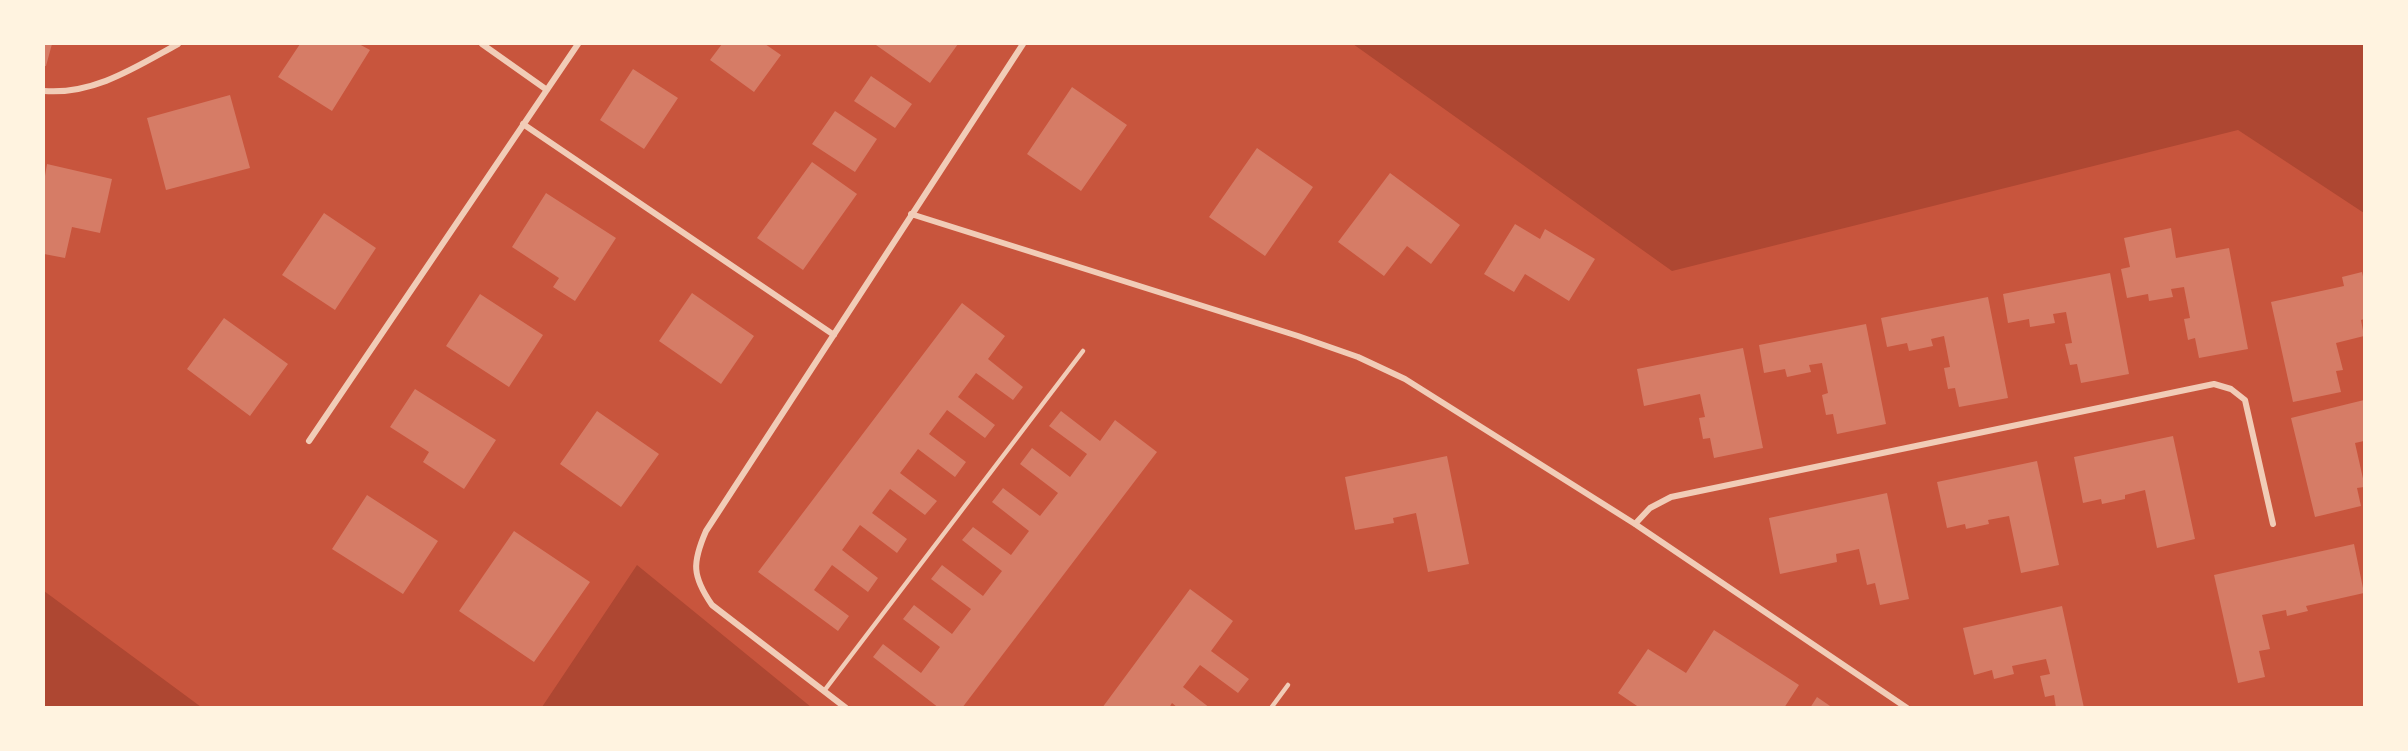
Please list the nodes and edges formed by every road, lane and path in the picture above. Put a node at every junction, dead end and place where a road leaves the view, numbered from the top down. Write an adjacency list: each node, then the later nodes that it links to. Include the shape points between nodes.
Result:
1 (178, 44): 6 (street, via 116,79 82,88)
2 (482, 44): 5 (street)
3 (578, 44): 5 (street)
4 (1023, 44): 8 (street)
5 (546, 90): 7 (street)
6 (44, 91)
7 (523, 124): 9 (street); 11 (street)
8 (911, 214): 9 (street); 12 (street, via 1358,357 1405,379)
9 (834, 335): 15 (street, via 706,531 696,553 695,570 699,587 712,605)
10 (1083, 351): 15 (lane)
11 (309, 441)
12 (1635, 524): 13 (street, via 1650,508 1671,497 2214,384 2245,399); 18 (street)
13 (2273, 524)
14 (1288, 685): 17 (lane)
15 (824, 691): 16 (street)
16 (846, 708)
17 (1271, 708)
18 (1907, 708)

